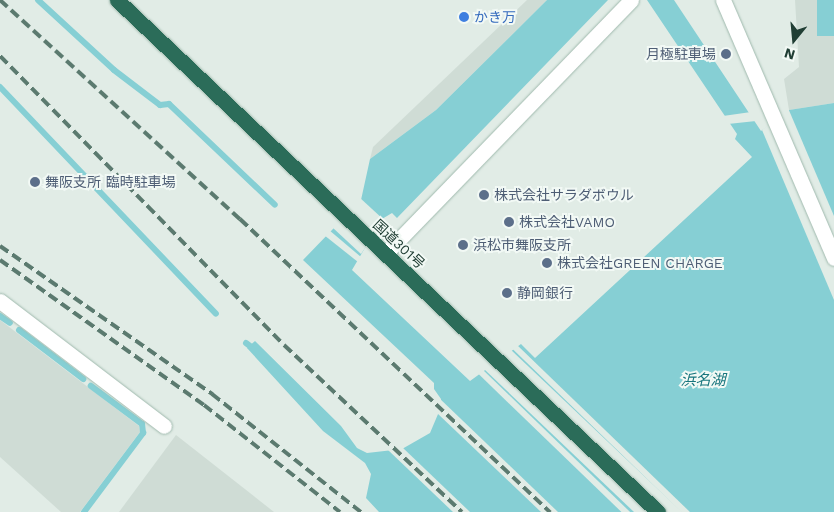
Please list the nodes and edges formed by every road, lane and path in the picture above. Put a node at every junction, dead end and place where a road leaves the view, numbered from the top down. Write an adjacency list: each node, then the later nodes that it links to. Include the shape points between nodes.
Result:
1 (117, 0): 4 (highway, 国道301号)
2 (631, 0): 4 (street)
3 (723, 0): 5 (street)
4 (386, 253): 8 (highway, 国道301号)
5 (834, 258)
6 (0, 301): 7 (street)
7 (164, 426)
8 (658, 512)

